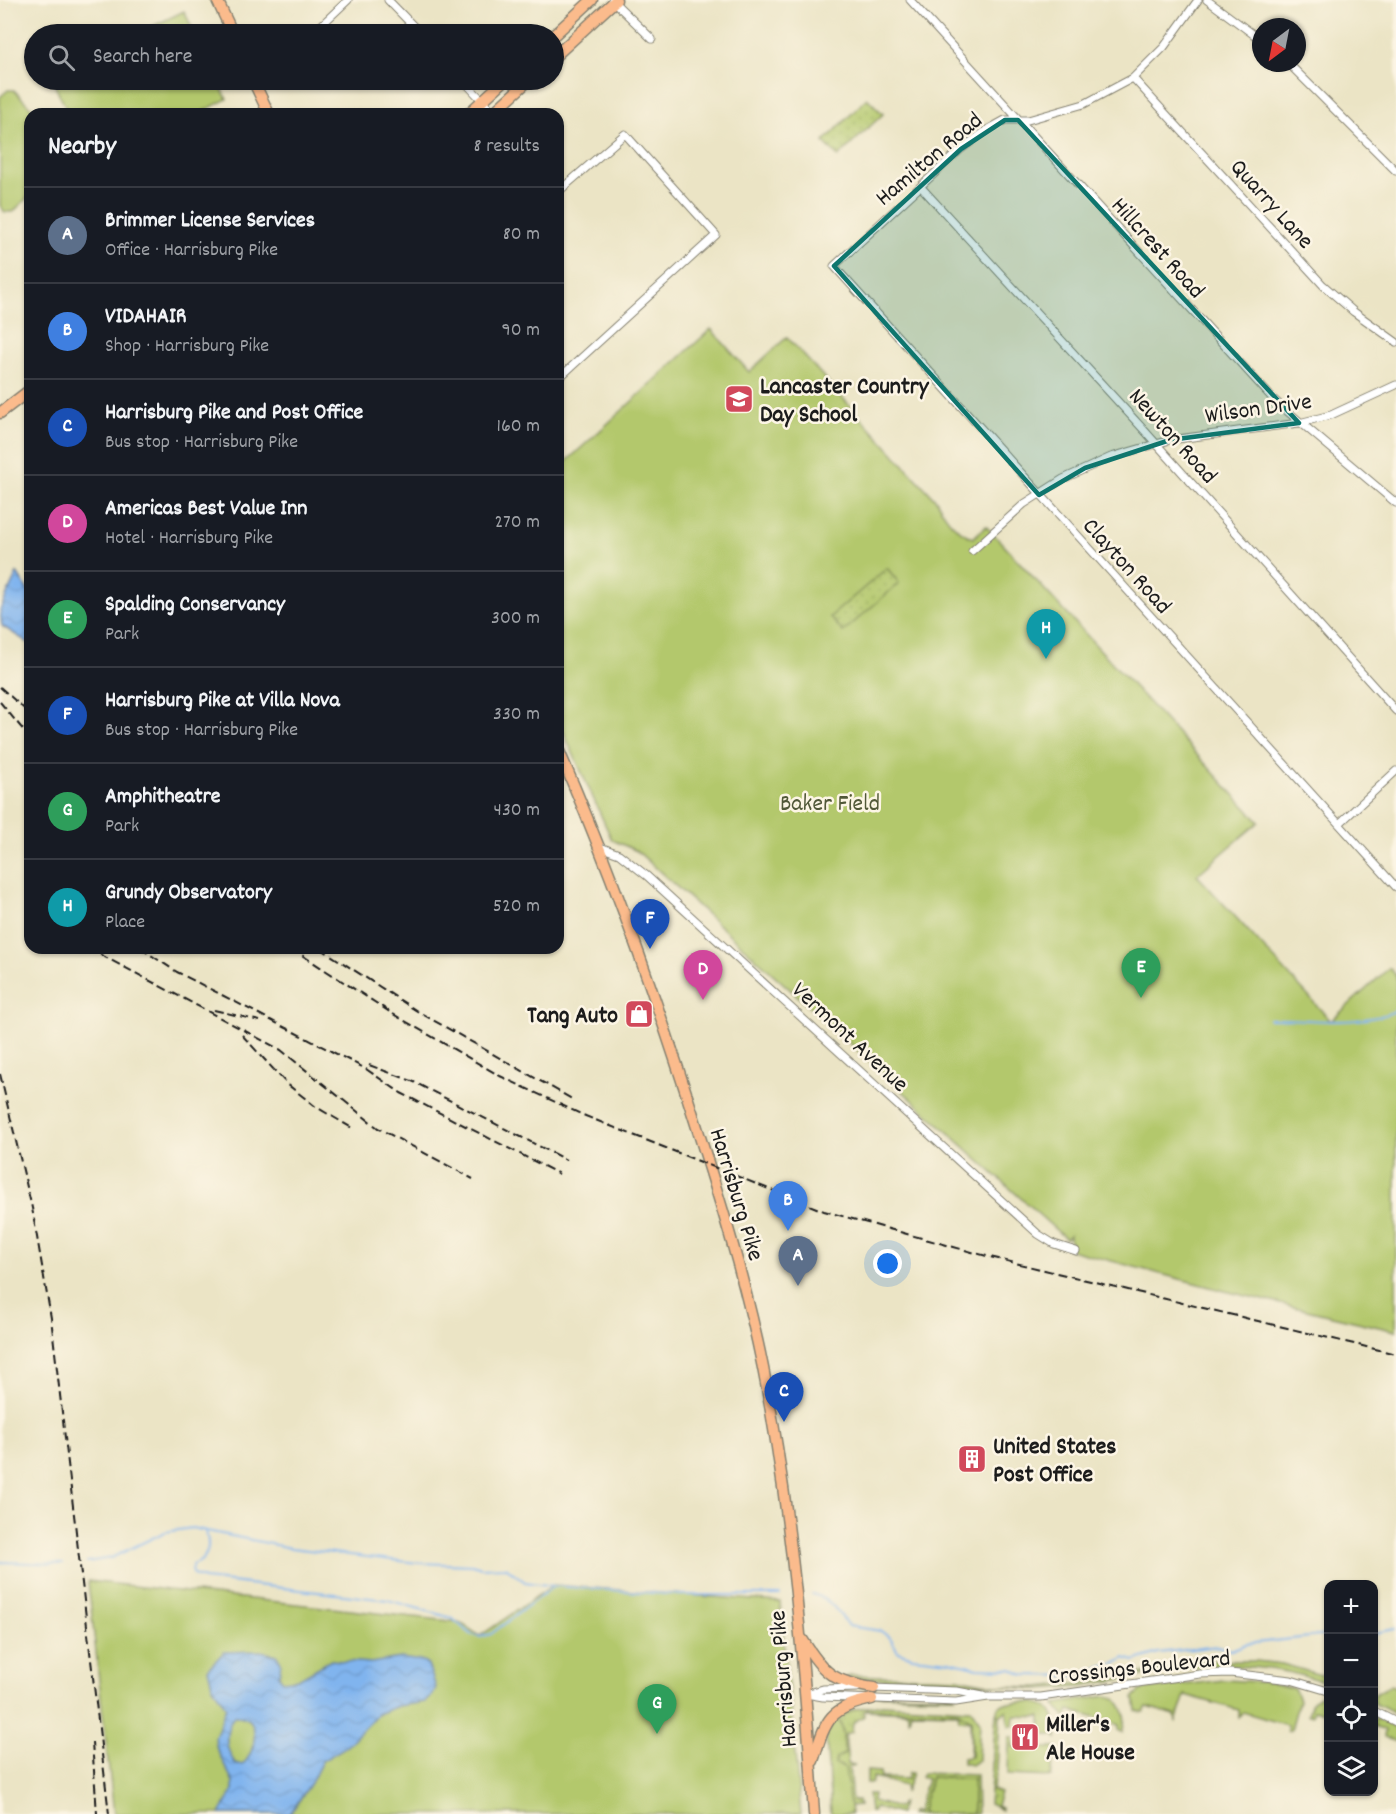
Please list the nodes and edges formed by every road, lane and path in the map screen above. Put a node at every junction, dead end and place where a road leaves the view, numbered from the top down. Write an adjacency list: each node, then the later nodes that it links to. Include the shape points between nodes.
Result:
1 (217, 0): 9 (main road)
2 (348, 0): 10 (street)
3 (388, 0): 11 (street)
4 (592, 0): 12 (main road)
5 (910, 0): 27 (street, Hillcrest Road)
6 (1198, 0): 17 (street, Hamilton Road, via 1159,53)
7 (1207, 0): 13 (street)
8 (614, 1): 14 (street); 15 (main road)
9 (228, 24)
10 (323, 24)
11 (411, 24)
12 (564, 26)
13 (1252, 33)
14 (651, 39)
15 (564, 48)
16 (1297, 72): 28 (street)
17 (1133, 78): 27 (street, Hamilton Road, via 1084,104); 32 (street, Quarry Lane, via 1323,285)
18 (261, 90): 23 (main road)
19 (472, 90): 22 (street)
20 (494, 90): 22 (main road)
21 (518, 90): 26 (main road)
22 (482, 101): 24 (main road); 25 (street)
23 (267, 108)
24 (474, 108)
25 (488, 108)
26 (499, 108)
27 (1018, 120): 30 (street, Hamilton Road, via 1005,120 978,136); 37 (street, Hillcrest Road, via 1179,299)
28 (1396, 171)
29 (564, 184): 33 (street, via 625,134 716,235)
30 (921, 187): 31 (street, Hamilton Road); 38 (street, Newton Road)
31 (834, 266): 39 (street, Clayton Road)
32 (1396, 342)
33 (564, 374)
34 (1396, 385): 37 (street, Wilson Drive, via 1331,415)
35 (24, 394): 36 (main road)
36 (0, 412)
37 (1299, 423): 38 (street, Wilson Drive); 40 (street, Hillcrest Road)
38 (1155, 443): 39 (street, Wilson Drive, via 1085,468); 42 (street, Newton Road)
39 (1039, 495): 41 (street, Wilson Drive); 45 (street, Clayton Road)
40 (1396, 503)
41 (972, 551)
42 (1396, 711)
43 (564, 763): 46 (main road, Harrisburg Pike)
44 (1396, 771): 45 (street)
45 (1339, 824): 47 (street, Clayton Road)
46 (600, 847): 48 (street, Vermont Avenue, via 624,857 660,887 1038,1234); 49 (main road, Harrisburg Pike, via 657,1002 746,1292 774,1431)
47 (1396, 887)
48 (1076, 1251)
49 (801, 1636): 51 (main road, Harrisburg Pike); 52 (main road, via 816,1661 836,1680)
50 (1324, 1690): 52 (street, Crossings Boulevard, via 1290,1680 1230,1673 1189,1675 1051,1696 956,1702)
51 (806, 1694): 52 (street, Crossings Boulevard, via 823,1689); 55 (main road, Harrisburg Pike)
52 (873, 1694): 55 (main road, via 829,1717)
53 (1378, 1713): 54 (street)
54 (1396, 1722)
55 (811, 1767): 56 (main road, Harrisburg Pike)
56 (814, 1814)

